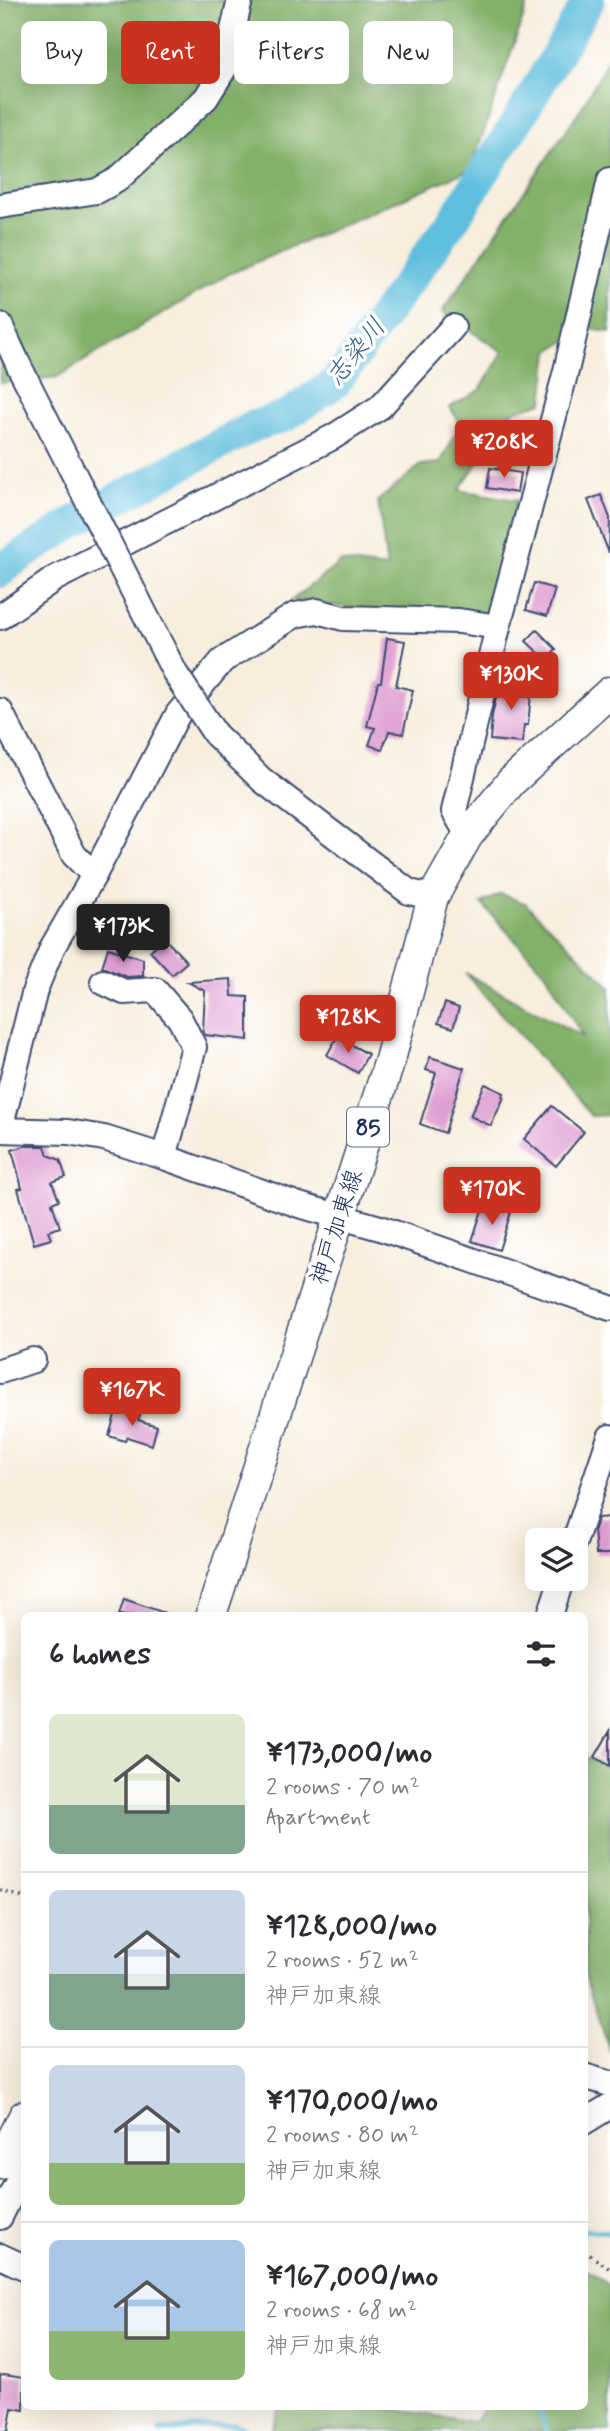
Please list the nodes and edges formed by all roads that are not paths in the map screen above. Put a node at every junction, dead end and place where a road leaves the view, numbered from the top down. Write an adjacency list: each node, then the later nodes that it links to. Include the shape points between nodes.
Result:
1 (240, 0): 3 (street, via 223,69 206,98 117,180 97,191)
2 (610, 180): 7 (street, via 566,371)
3 (0, 206)
4 (0, 325): 12 (street, bridge, via 175,673 215,734 262,780 409,892)
5 (453, 327): 6 (street, via 380,407 333,437 54,579)
6 (0, 617)
7 (498, 627): 10 (street, via 454,811); 11 (street, via 459,621 343,618 317,611 295,615 222,661 178,715)
8 (610, 692): 10 (main road, 神戸加東線 / 85, via 511,782)
9 (0, 711): 11 (street, via 74,855)
10 (468, 835): 12 (main road, 神戸加東線 / 85)
11 (94, 875): 14 (street, via 52,948 35,990)
12 (433, 897): 16 (main road, 神戸加東線 / 85, via 390,1060)
13 (103, 982): 15 (street, via 124,992 155,990 180,1019 194,1047)
14 (0, 1129): 15 (street, via 92,1136)
15 (164, 1157): 16 (street)
16 (339, 1218): 17 (street); 23 (main road, 神戸加東線 / 85)
17 (610, 1308)
18 (33, 1360): 19 (street)
19 (0, 1371)
20 (610, 1437): 21 (street)
21 (579, 1528)
22 (558, 1591): 24 (street)
23 (212, 1612)
24 (551, 1612)
25 (588, 2077): 26 (street)
26 (610, 2084)
27 (610, 2106): 28 (street)
28 (588, 2120)
29 (15, 2142): 30 (street)
30 (0, 2217)
31 (0, 2256): 32 (street)
32 (21, 2266)

